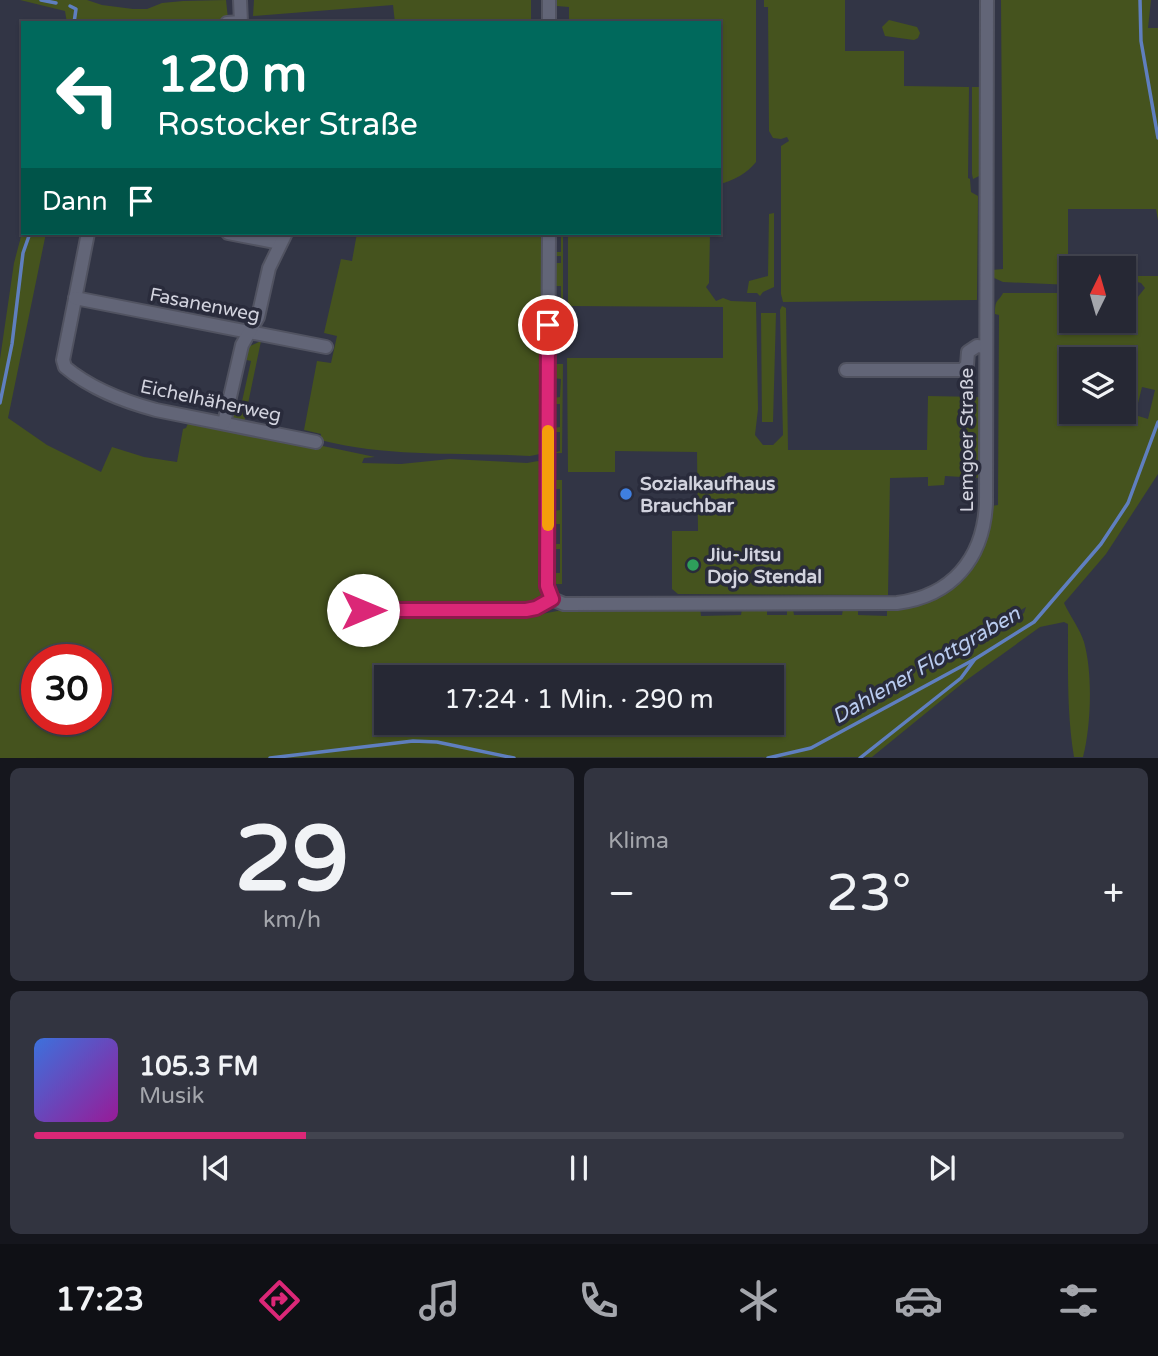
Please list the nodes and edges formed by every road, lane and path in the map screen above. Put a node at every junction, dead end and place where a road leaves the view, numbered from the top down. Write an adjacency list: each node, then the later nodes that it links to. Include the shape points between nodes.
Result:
1 (240, 0): 4 (street)
2 (549, 0): 5 (street)
3 (987, 0): 12 (street, Lemgoer Straße)
4 (241, 21)
5 (549, 21)
6 (88, 235): 10 (street)
7 (250, 235): 9 (street)
8 (548, 235): 17 (street, via 547,586)
9 (283, 238): 11 (street)
10 (75, 298): 11 (street, Fasanenweg); 15 (street, Eichelhäherweg, via 65,367 130,403)
11 (250, 333): 13 (street, Fasanenweg); 15 (street, via 242,345)
12 (986, 346): 14 (street, via 968,352 962,370); 17 (street, Lemgoer Straße, via 984,527 968,563 939,590 897,603 564,604)
13 (326, 348)
14 (846, 370)
15 (224, 423): 16 (street, Eichelhäherweg)
16 (316, 442)
17 (552, 599): 18 (street, Lemgoer Straße, via 526,610)
18 (336, 610)

